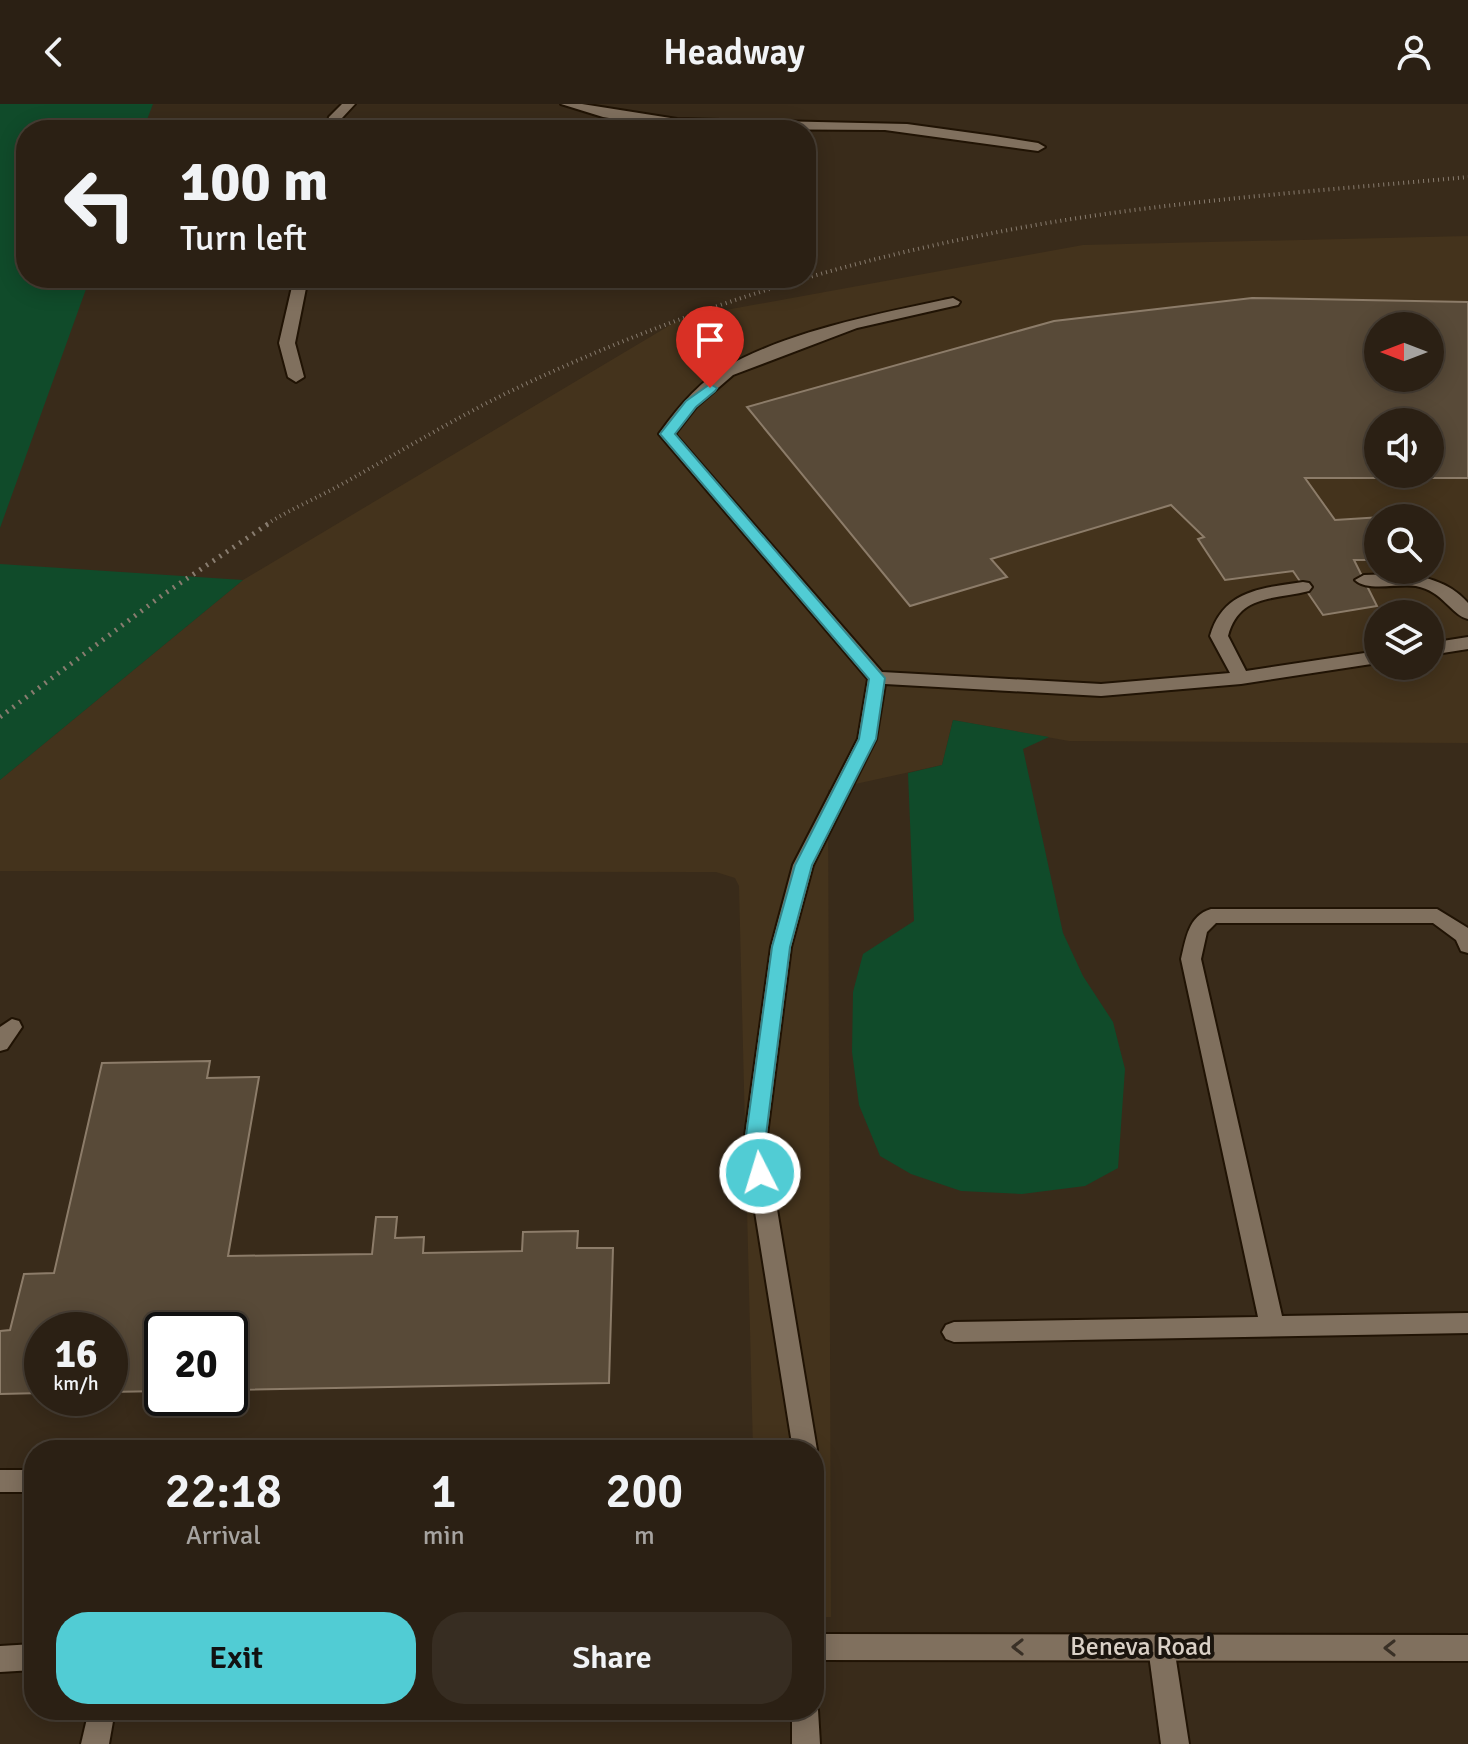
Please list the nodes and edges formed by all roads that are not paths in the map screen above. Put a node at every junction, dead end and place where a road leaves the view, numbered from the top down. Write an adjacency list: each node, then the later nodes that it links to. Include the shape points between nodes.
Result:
1 (349, 104): 3 (street)
2 (567, 104): 4 (street)
3 (335, 120)
4 (651, 120)
5 (816, 125): 6 (street, via 956,132)
6 (1038, 147)
7 (299, 288): 9 (street, via 287,343)
8 (953, 302): 16 (street, via 853,324 728,372 667,434)
9 (296, 377)
10 (1429, 584): 12 (street, via 1446,591)
11 (1303, 587): 17 (street, via 1240,604 1225,616 1219,636)
12 (1468, 614)
13 (1468, 643): 14 (street)
14 (1444, 647)
15 (1364, 659): 17 (street)
16 (877, 678): 17 (street, via 1101,690); 22 (street, via 867,739 803,865 781,947 755,1143)
17 (1241, 678)
18 (1468, 946): 20 (street, via 1465,936 1437,916 1211,916 1198,929 1191,959)
19 (1468, 1323): 20 (street)
20 (1272, 1326): 21 (street)
21 (954, 1332)
22 (803, 1440)
23 (0, 1481): 24 (street)
24 (24, 1481)
25 (824, 1647): 26 (street, Beneva Road, one-way to 25)
26 (1161, 1647): 27 (street, Beneva Road, one-way to 26); 34 (street)
27 (1468, 1648)
28 (24, 1658): 29 (street)
29 (0, 1659)
30 (100, 1720): 32 (street)
31 (805, 1720): 33 (street)
32 (95, 1744)
33 (806, 1744)
34 (1175, 1744)

